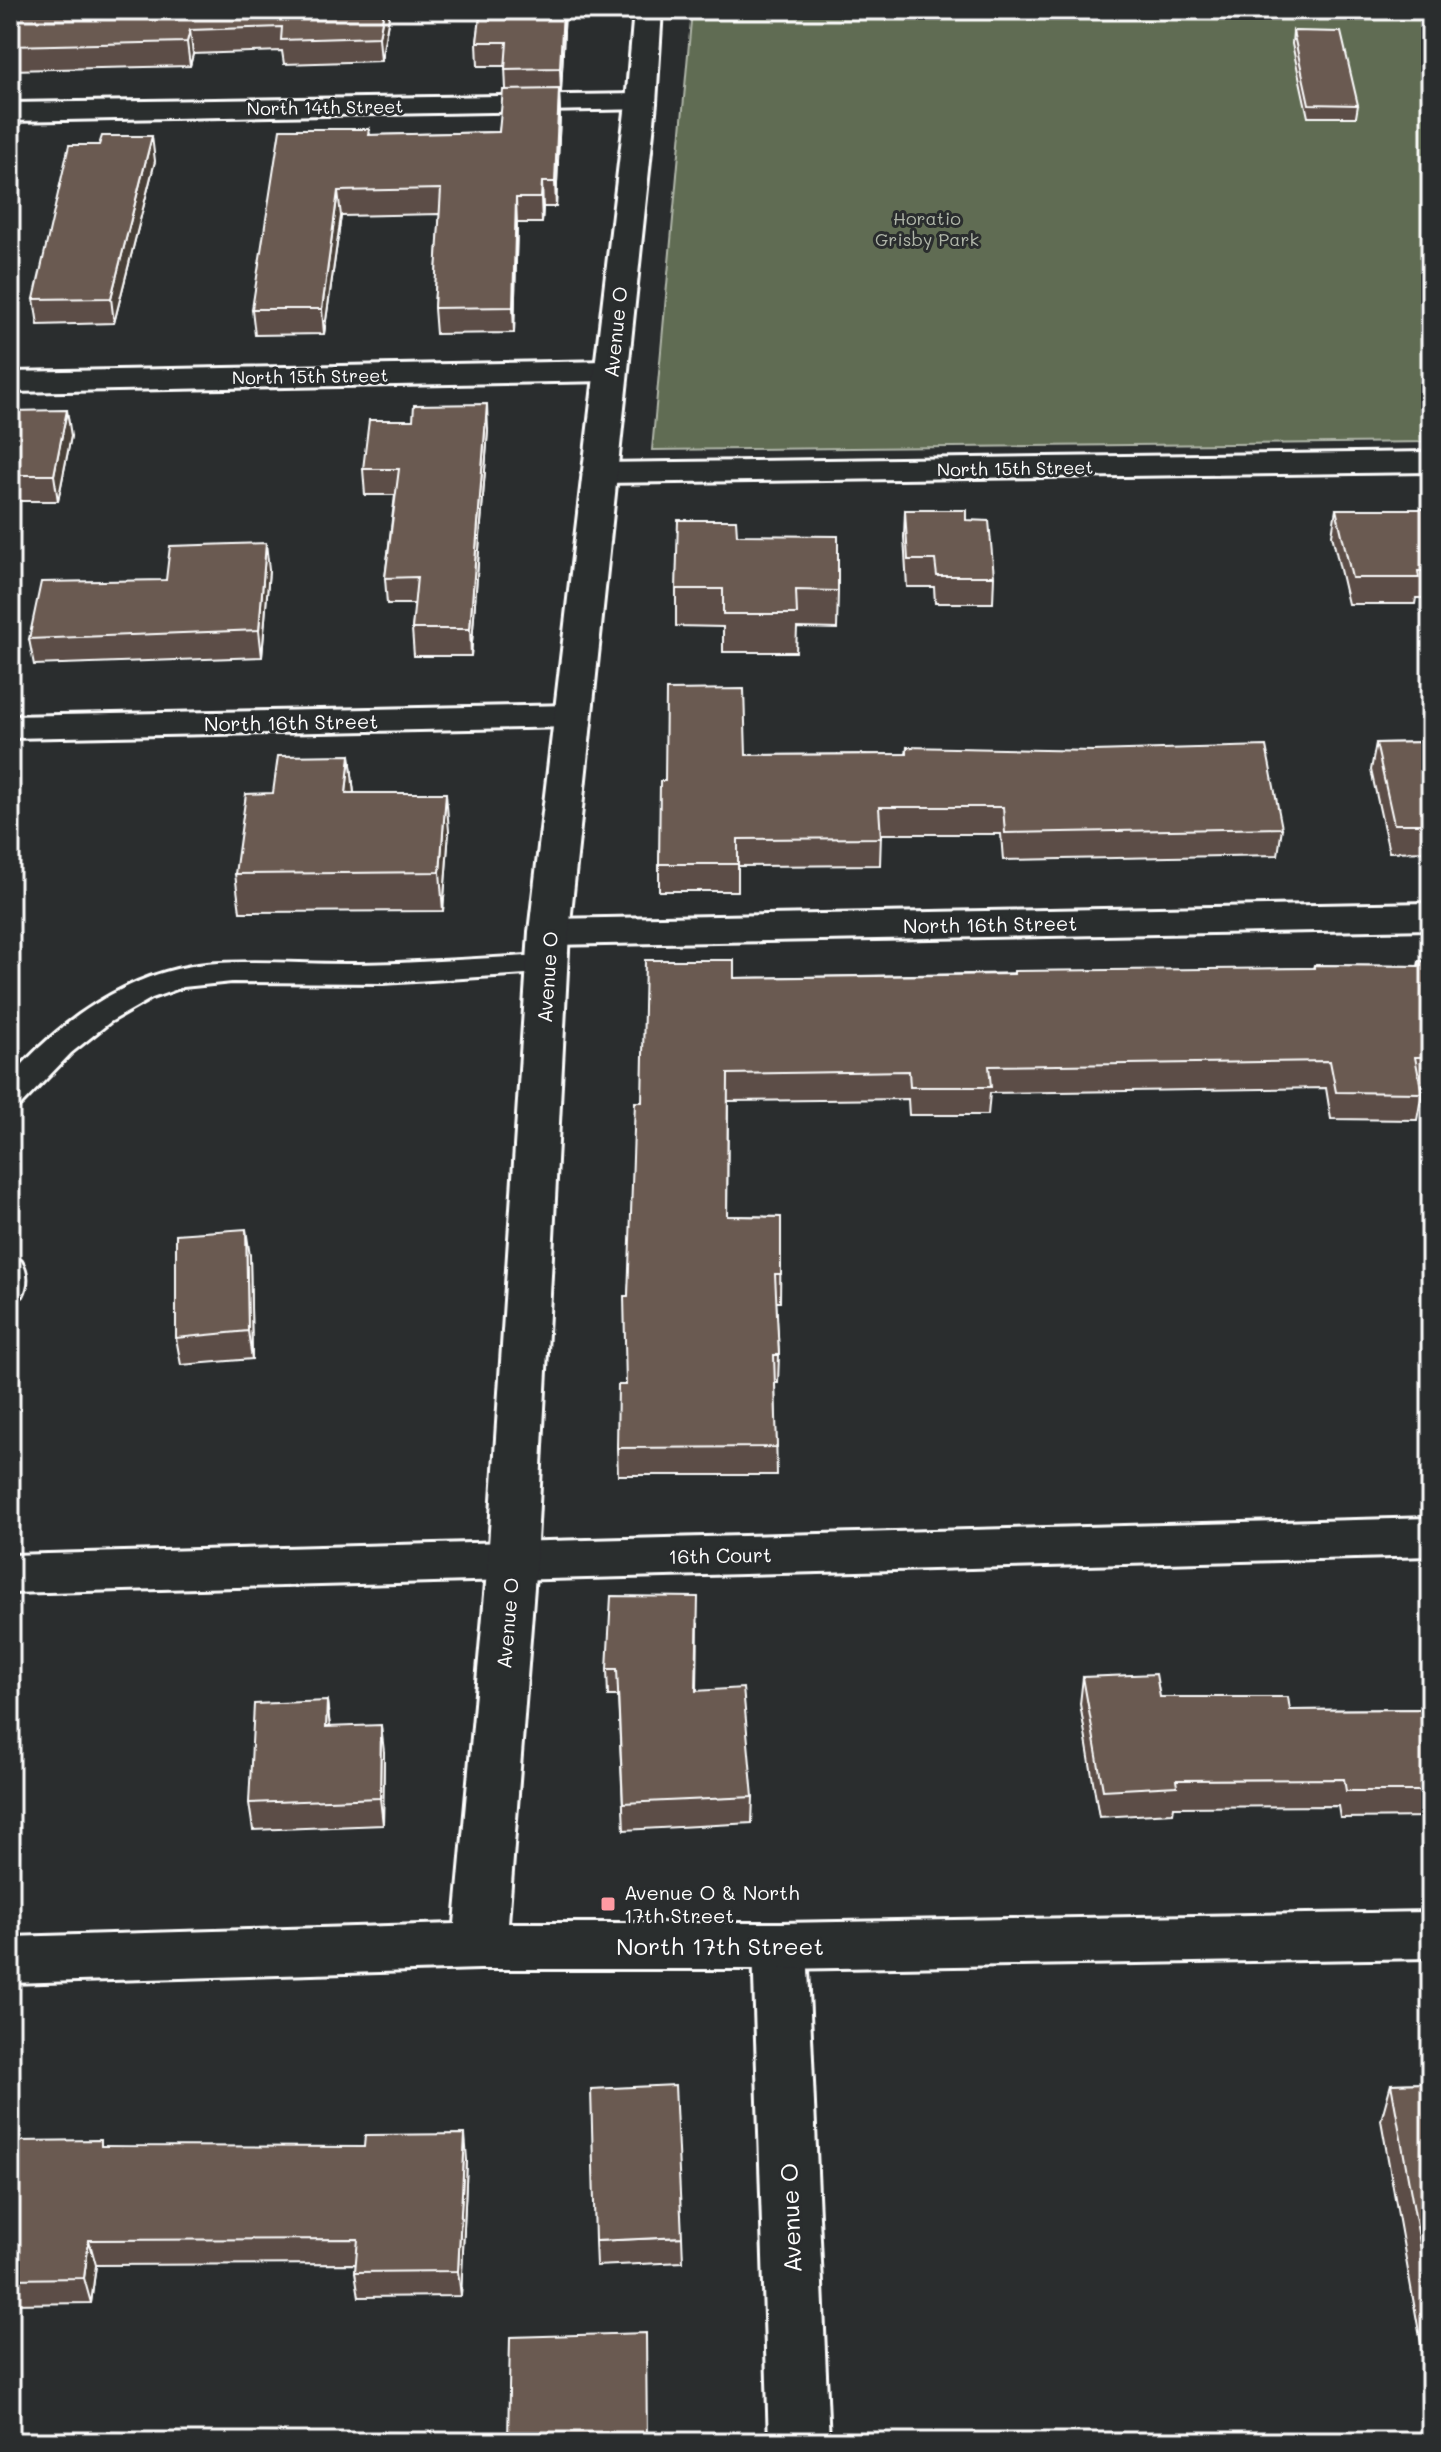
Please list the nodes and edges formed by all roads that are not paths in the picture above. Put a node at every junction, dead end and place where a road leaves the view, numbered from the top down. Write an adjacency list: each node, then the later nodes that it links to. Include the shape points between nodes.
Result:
1 (648, 10): 2 (street, Avenue O)
2 (641, 103): 3 (street, North 14th Street); 4 (street, Avenue O)
3 (10, 112)
4 (610, 371): 5 (street, North 15th Street); 7 (street, Avenue O)
5 (10, 382)
6 (1431, 462): 7 (street, North 15th Street)
7 (599, 473): 8 (street, Avenue O)
8 (572, 716): 9 (street, North 16th Street); 11 (street, Avenue O)
9 (10, 727)
10 (1431, 916): 11 (street, North 16th Street)
11 (548, 949): 12 (lane, via 358,974 213,974 167,980 87,1025 42,1060); 16 (street, Avenue O)
12 (10, 1098)
13 (10, 1269): 14 (lane)
14 (10, 1288)
15 (1431, 1537): 16 (street, 16th Court)
16 (512, 1561): 17 (street, 16th Court); 19 (street, Avenue O)
17 (10, 1574)
18 (1431, 1935): 20 (street, North 17th Street)
19 (480, 1946): 20 (street, North 17th Street); 21 (street, North 17th Street)
20 (780, 1946): 22 (street, Avenue O)
21 (10, 1960)
22 (799, 2442)

